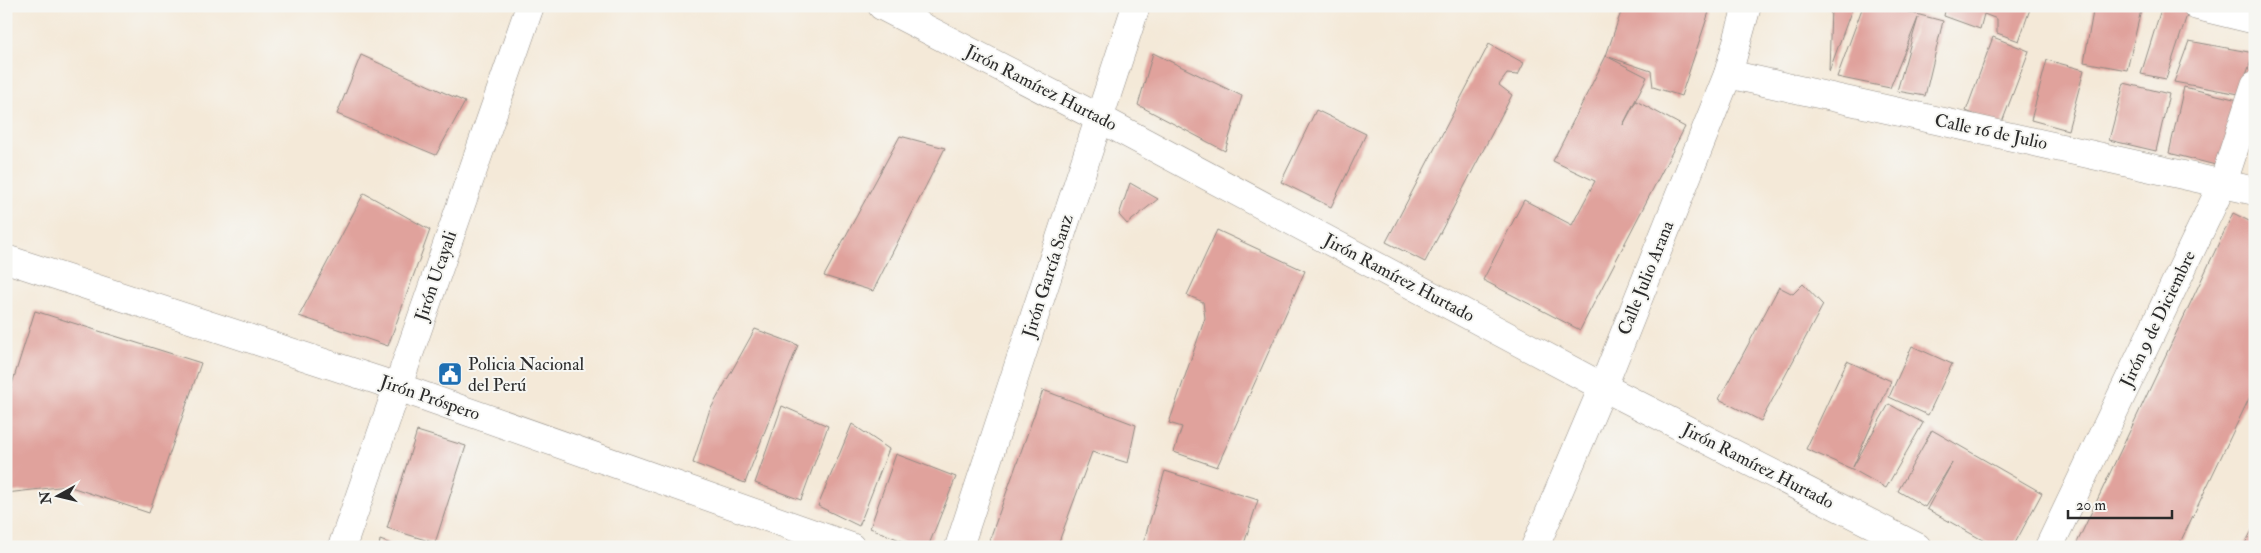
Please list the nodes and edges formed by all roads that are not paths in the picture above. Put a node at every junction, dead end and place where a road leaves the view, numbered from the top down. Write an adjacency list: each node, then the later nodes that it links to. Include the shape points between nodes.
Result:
1 (530, 6): 13 (street, Jirón Ucayali)
2 (882, 6): 9 (street, Jirón Ramírez Hurtado)
3 (1136, 6): 9 (street, Jirón García Sanz)
4 (1747, 6): 7 (street, Calle Julio Arana)
5 (2197, 6): 6 (street)
6 (2255, 20)
7 (1728, 74): 10 (street, Calle 16 de Julio); 14 (street, Calle Julio Arana)
8 (2255, 85): 10 (street, Jirón 9 de Diciembre)
9 (1099, 118): 14 (street, Jirón Ramírez Hurtado); 17 (street, Jirón García Sanz)
10 (2223, 183): 11 (street, Calle 16 de Julio); 20 (street, Jirón 9 de Diciembre)
11 (2255, 191)
12 (6, 259): 13 (street, Jirón Próspero)
13 (398, 387): 15 (street, Jirón Ucayali); 16 (street, Jirón Próspero)
14 (1603, 387): 18 (street, Calle Julio Arana); 19 (street, Jirón Ramírez Hurtado)
15 (342, 547)
16 (852, 547)
17 (959, 547)
18 (1535, 547)
19 (1917, 547)
20 (2049, 547)

